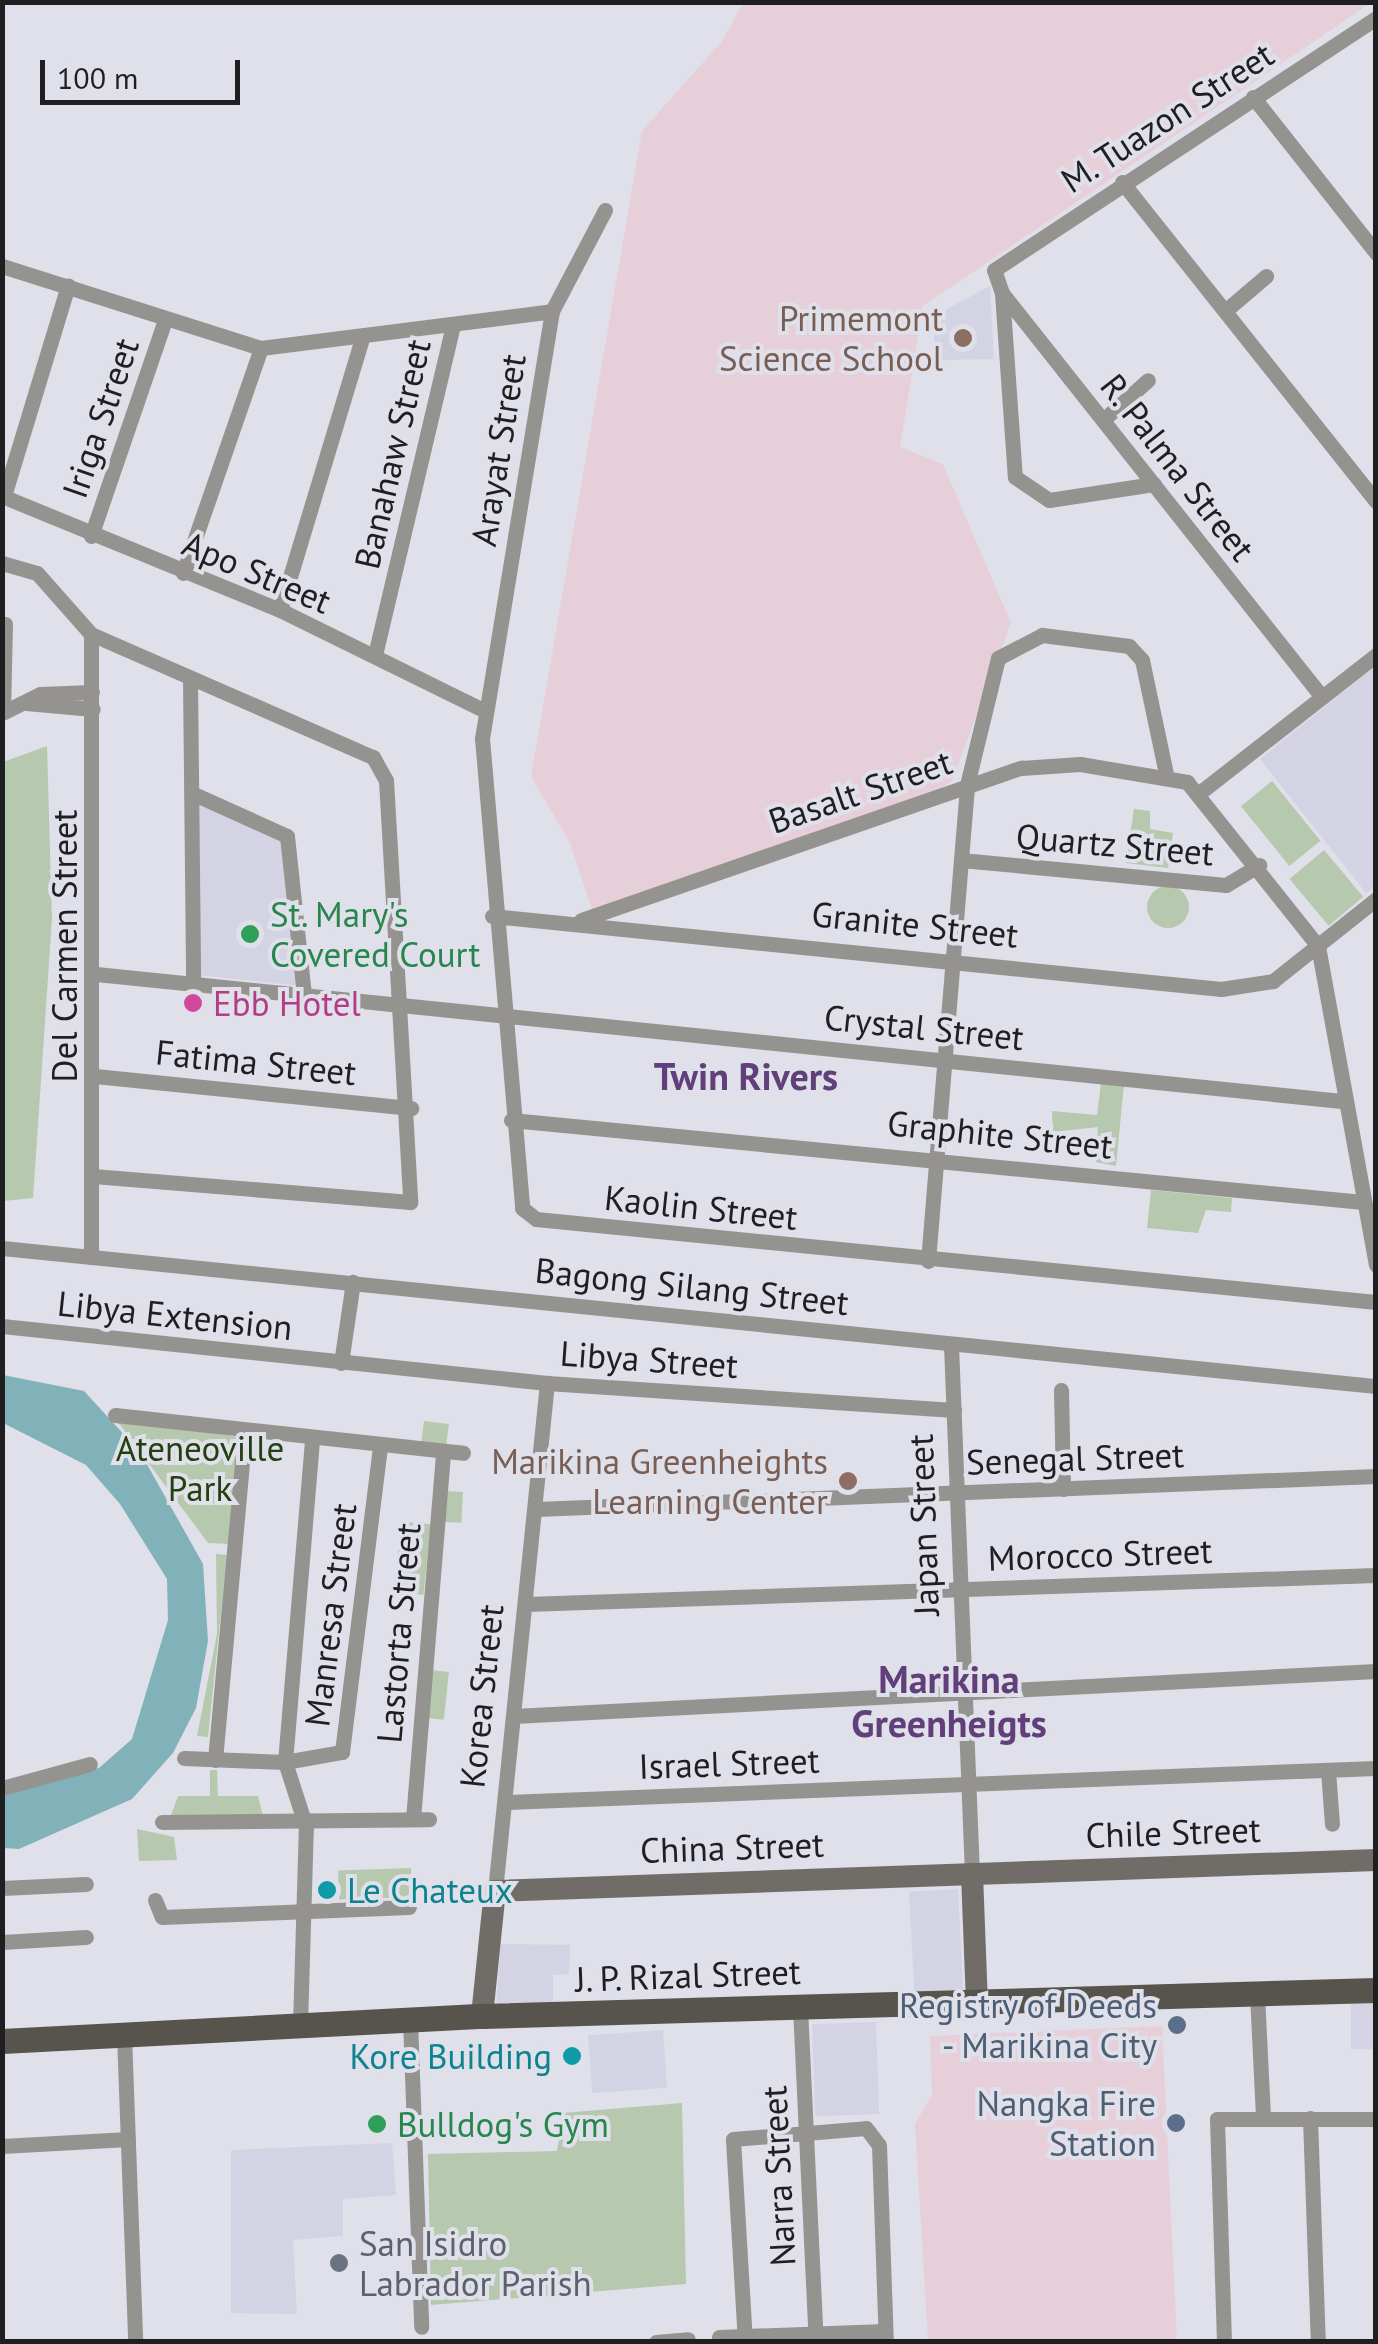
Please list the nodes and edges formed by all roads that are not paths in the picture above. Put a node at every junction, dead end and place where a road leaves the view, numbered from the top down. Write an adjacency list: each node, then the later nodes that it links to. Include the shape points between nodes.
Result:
1 (1376, 18): 2 (street, M. Tuazon Street)
2 (1253, 96): 3 (street, M. Tuazon Street); 5 (street)
3 (1122, 182): 7 (street, M. Tuazon Street); 12 (street)
4 (605, 210): 11 (street, Arayat Street)
5 (1376, 253)
6 (2, 266): 9 (street)
7 (994, 270): 10 (street, R. Palma Street)
8 (1266, 276): 12 (street)
9 (68, 286): 13 (street); 20 (street)
10 (1002, 293): 18 (street, R. Palma Street); 19 (street, via 1015,477 1048,500)
11 (552, 310): 14 (street); 36 (street, Arayat Street)
12 (1225, 311): 21 (street)
13 (166, 320): 16 (street); 22 (street, Iriga Street)
14 (453, 324): 15 (street); 30 (street, Banahaw Street)
15 (361, 341): 16 (street); 25 (street)
16 (261, 348): 24 (street)
17 (1148, 380): 18 (street)
18 (1103, 420): 19 (street, R. Palma Street)
19 (1154, 484): 33 (street, R. Palma Street)
20 (3, 496): 22 (street, Apo Street)
21 (1376, 501)
22 (91, 536): 24 (street, Apo Street)
23 (2, 563): 27 (street, via 37,573)
24 (183, 573): 25 (street, Apo Street)
25 (280, 610): 30 (street, Apo Street)
26 (5, 624): 28 (street)
27 (90, 634): 31 (street); 32 (street, Del Carmen Street)
28 (3, 650): 37 (street)
29 (1376, 655): 33 (street)
30 (375, 656): 36 (street, Apo Street)
31 (190, 680): 40 (street); 52 (street, via 381,766)
32 (92, 692): 34 (street); 35 (street, Del Carmen Street)
33 (1322, 697): 41 (street)
34 (26, 703): 35 (street); 37 (street)
35 (93, 709): 49 (street, Del Carmen Street)
36 (485, 711): 45 (street, Kaolin Street)
37 (3, 712)
38 (1166, 774): 39 (street, Basalt Street, via 1080,764); 39 (street, via 1142,660 1130,646 1042,635 998,658); 41 (street)
39 (967, 785): 42 (street); 46 (street, Basalt Street)
40 (194, 794): 50 (street); 51 (street, via 288,836)
41 (1198, 794): 43 (street)
42 (961, 860): 43 (street, Quartz Street, via 1210,884); 48 (street)
43 (1259, 864): 47 (street)
44 (1376, 899): 47 (street, Granite Street)
45 (492, 916): 46 (street, Granite Street); 53 (street, Kaolin Street)
46 (581, 920): 48 (street, Granite Street)
47 (1318, 946): 48 (street, Granite Street, via 1273,981 1221,989); 56 (street)
48 (953, 958): 54 (street)
49 (96, 974): 50 (street, Crystal Street); 55 (street, Del Carmen Street)
50 (193, 984): 51 (street, Crystal Street)
51 (304, 996): 52 (street, Crystal Street)
52 (404, 1006): 53 (street, Crystal Street); 57 (street)
53 (500, 1015): 54 (street, Crystal Street); 58 (street, Kaolin Street)
54 (944, 1058): 56 (street, Crystal Street); 59 (street)
55 (95, 1076): 57 (street, Fatima Street); 60 (street, Del Carmen Street)
56 (1342, 1101): 61 (street)
57 (411, 1108): 60 (street, via 410,1202)
58 (511, 1120): 59 (street, Graphite Street); 64 (street, Kaolin Street, via 518,1201 536,1219)
59 (936, 1157): 61 (street, Graphite Street); 64 (street)
60 (96, 1176): 63 (street, Del Carmen Street)
61 (1363, 1202): 65 (street)
62 (2, 1248): 63 (street, Bagong Silang Street)
63 (90, 1256): 66 (street, Bagong Silang Street)
64 (928, 1261): 67 (street, Kaolin Street)
65 (1376, 1265)
66 (353, 1282): 69 (street, Bagong Silang Street); 70 (street)
67 (1376, 1302)
68 (2, 1326): 70 (street, Libya Extension)
69 (952, 1346): 72 (street, Bagong Silang Street); 74 (street, Japan Street)
70 (340, 1363): 71 (street, Libya Street)
71 (547, 1383): 74 (street, Libya Street); 84 (street, Korea Street)
72 (1376, 1386)
73 (1061, 1390): 82 (street)
74 (954, 1410): 83 (street, Japan Street)
75 (115, 1415): 76 (street)
76 (245, 1430): 77 (street); 92 (street)
77 (312, 1438): 78 (street); 93 (street)
78 (380, 1446): 79 (street); 93 (street, Manresa Street, via 350,1740 326,1758)
79 (442, 1452): 80 (street); 102 (street, Lastorta Street, via 421,1819)
80 (462, 1453)
81 (1376, 1476): 82 (street, Senegal Street)
82 (1063, 1489): 83 (street, Senegal Street)
83 (957, 1492): 84 (street, Senegal Street); 86 (street, Japan Street)
84 (536, 1509): 87 (street, Korea Street)
85 (1376, 1575): 86 (street, Morocco Street)
86 (961, 1589): 87 (street, Morocco Street); 89 (street, Japan Street)
87 (526, 1604): 90 (street, Korea Street)
88 (1376, 1672): 89 (street)
89 (965, 1692): 90 (street); 97 (street, Japan Street)
90 (514, 1716): 99 (street, Korea Street)
91 (184, 1758): 92 (street, Manresa Street)
92 (214, 1760): 93 (street, Manresa Street)
93 (285, 1762): 102 (street)
94 (90, 1764): 98 (street)
95 (1376, 1768): 96 (street, Israel Street)
96 (1328, 1770): 97 (street, Israel Street); 101 (street)
97 (969, 1784): 99 (street, Israel Street); 104 (street, Japan Street)
98 (2, 1788)
99 (505, 1802): 107 (street, Korea Street)
100 (162, 1822): 102 (street)
101 (1332, 1824)
102 (306, 1827): 110 (street)
103 (1376, 1860): 104 (street, Chile Street)
104 (972, 1874): 107 (street, China Street); 115 (street, Japan Street)
105 (86, 1884): 106 (street)
106 (2, 1888)
107 (495, 1891): 117 (street, Korea Street)
108 (154, 1900): 110 (street, via 162,1918)
109 (410, 1907): 110 (street)
110 (298, 1915): 119 (street)
111 (86, 1938): 112 (street)
112 (2, 1942)
113 (1376, 1990): 114 (main road, J. P. Rizal Street)
114 (1257, 1994): 115 (main road, J. P. Rizal Street); 122 (street)
115 (977, 2002): 116 (main road, J. P. Rizal Street)
116 (800, 2007): 117 (main road, J. P. Rizal Street); 125 (street, Narra Street)
117 (482, 2016): 118 (main road, J. P. Rizal Street)
118 (410, 2020): 119 (main road, J. P. Rizal Street); 128 (street)
119 (300, 2026): 120 (main road, J. P. Rizal Street)
120 (124, 2034): 121 (main road, J. P. Rizal Street); 126 (street)
121 (2, 2041)
122 (1263, 2116): 123 (street); 136 (street, via 1217,2119)
123 (1310, 2118): 124 (street); 137 (street)
124 (1376, 2119)
125 (806, 2133): 129 (street, via 874,2134); 131 (street, Narra Street); 133 (street, via 736,2136)
126 (128, 2140): 127 (street); 134 (street)
127 (2, 2146)
128 (423, 2334)
129 (886, 2336): 131 (street)
130 (718, 2338): 133 (street)
131 (816, 2338): 133 (street)
132 (688, 2339): 135 (street)
133 (745, 2339)
134 (135, 2342)
135 (656, 2342)
136 (1224, 2342)
137 (1318, 2342)

